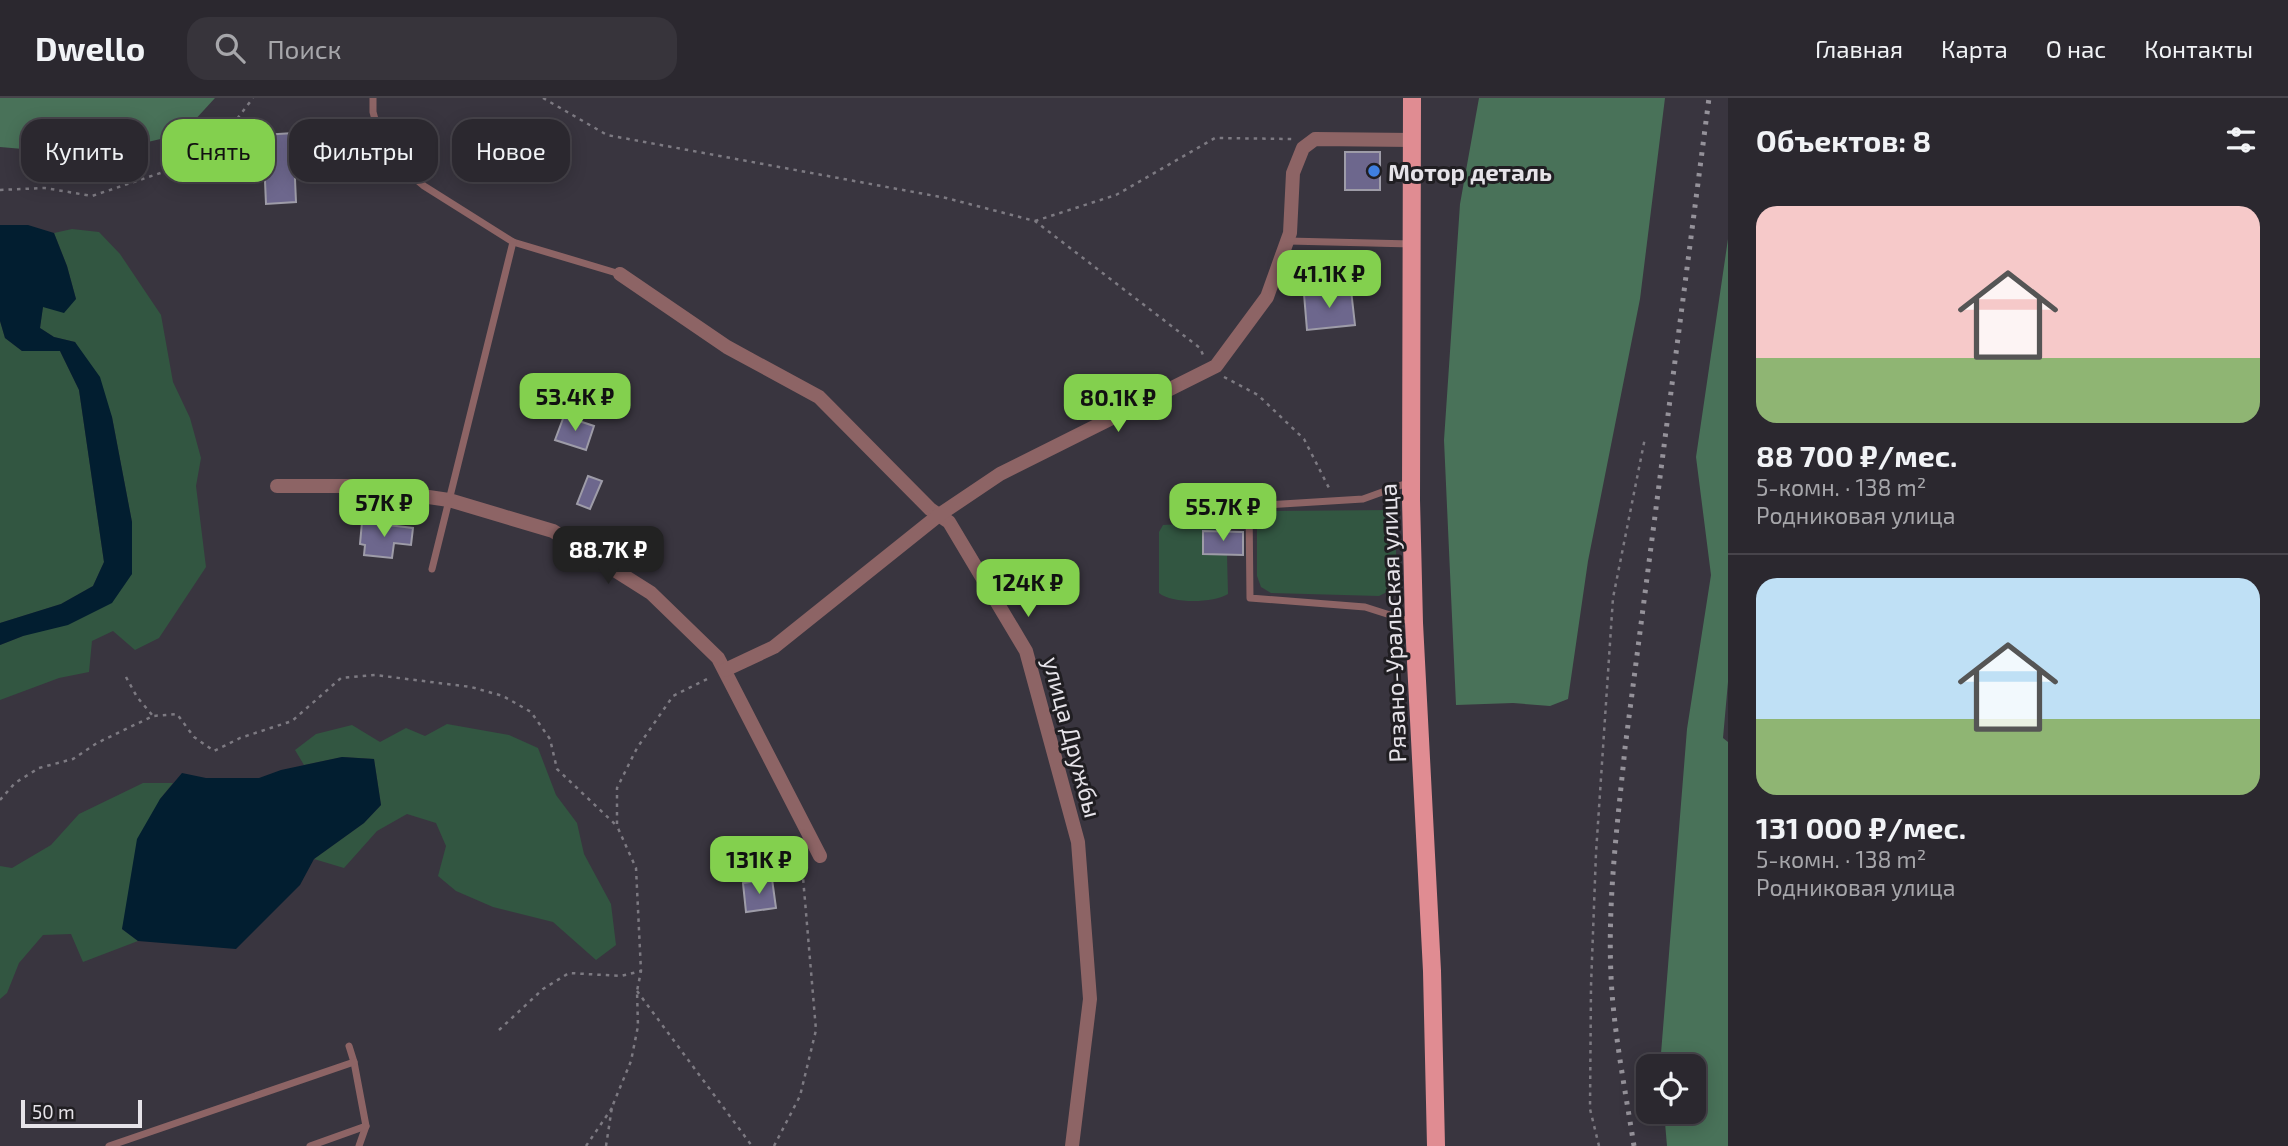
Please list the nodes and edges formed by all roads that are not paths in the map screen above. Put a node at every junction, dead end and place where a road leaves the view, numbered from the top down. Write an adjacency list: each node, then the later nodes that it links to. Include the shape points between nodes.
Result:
1 (373, 98): 5 (lane, via 384,152 424,186)
2 (1412, 98): 3 (main road, Рязано-Уральская улица)
3 (1413, 140): 4 (street, via 1315,139 1303,148 1293,173); 6 (main road, Рязано-Уральская улица)
4 (1287, 241): 6 (lane); 11 (street, via 1267,297 1216,366 1000,474)
5 (513, 242): 7 (lane); 10 (lane)
6 (1412, 244): 8 (main road, Рязано-Уральская улица)
7 (620, 274): 11 (street, улица Дружбы, via 727,347 818,397)
8 (1411, 482): 13 (main road, Рязано-Уральская улица); 13 (lane, via 1363,499 1249,506 1250,598 1364,607)
9 (277, 486): 10 (street, via 353,486)
10 (450, 500): 12 (lane); 14 (street, via 553,531 651,593)
11 (939, 515): 14 (street, via 774,647); 22 (street, улица Дружбы, via 949,522 1026,651 1078,842 1090,999)
12 (432, 569)
13 (1414, 622): 23 (main road, Рязано-Уральская улица, via 1433,971)
14 (725, 670): 15 (street)
15 (820, 856)
16 (349, 1046): 17 (lane)
17 (355, 1062): 18 (lane); 19 (lane)
18 (366, 1126): 20 (lane); 21 (lane)
19 (109, 1146)
20 (310, 1146)
21 (359, 1146)
22 (1072, 1146)
23 (1436, 1146)

